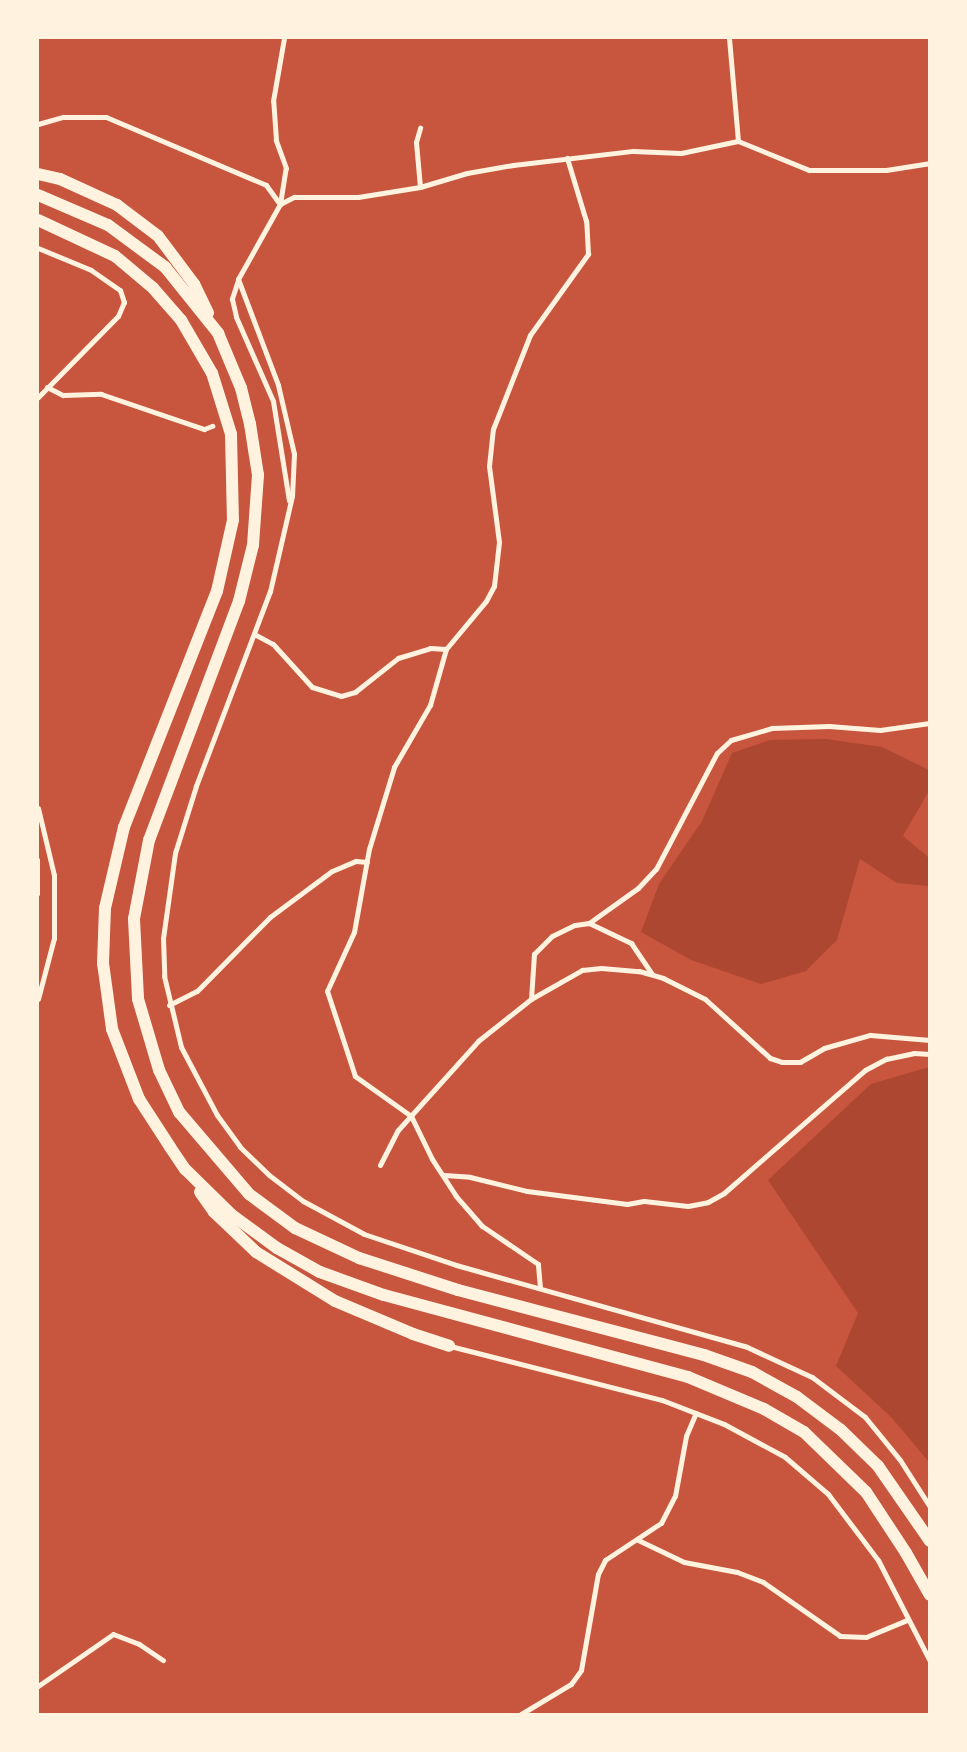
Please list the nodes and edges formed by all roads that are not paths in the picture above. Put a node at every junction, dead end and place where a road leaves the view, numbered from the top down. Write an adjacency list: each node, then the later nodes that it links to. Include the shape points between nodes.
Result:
1 (284, 38): 11 (street, via 273,101 276,140 286,168)
2 (729, 38): 5 (street)
3 (38, 124): 11 (street, via 63,117 106,117 266,185)
4 (420, 128): 9 (street, via 416,142)
5 (738, 141): 6 (street, via 681,153 633,151); 7 (street, via 808,170 886,170)
6 (567, 158): 9 (street, via 467,172); 21 (street, via 586,221 588,254 530,335 493,429 488,466 499,542 499,567 486,601)
7 (930, 163)
8 (38, 174): 15 (highway, via 60,179 117,205 158,236 194,284)
9 (420, 187): 11 (street, via 358,197 294,197)
10 (38, 195): 15 (highway, via 108,225 165,268)
11 (280, 204): 14 (street)
12 (38, 220): 34 (highway, via 114,256 153,288 181,320 212,373 232,434 233,520 217,591 124,827 105,908 103,963 112,1028 139,1099)
13 (38, 248): 16 (street, via 91,270 120,290 124,302 118,316)
14 (238, 280): 19 (street, via 278,385 294,454); 19 (street, via 232,299 236,317 273,401)
15 (218, 333): 41 (highway, via 241,388 250,424 258,475 253,545 239,600 149,840 134,919 138,998 159,1070 179,1112 249,1194 295,1228 319,1240 359,1258 458,1290 704,1355 752,1372 797,1396 841,1430 878,1466)
16 (47, 387): 17 (street); 18 (street, via 63,395 100,394 204,429)
17 (38, 397)
18 (212, 426)
19 (290, 506): 20 (street, via 270,591)
20 (254, 634): 21 (street, via 273,644 312,687 341,696 355,692 398,658 430,648); 29 (street, via 196,786 176,853 163,938)
21 (446, 649): 24 (street, via 430,705 394,767)
22 (930, 723): 25 (street, via 880,730 830,726 772,728 732,740 717,753 656,869 638,888)
23 (38, 808): 27 (street, via 54,875 54,938)
24 (367, 862): 29 (street, via 356,861 332,871 270,917 197,991); 32 (street, via 354,932 327,991 355,1076)
25 (589, 923): 26 (street, via 631,943); 28 (street, via 575,925 552,936 534,954)
26 (653, 975): 28 (street, via 601,968 582,970); 30 (street, via 705,999 770,1058 782,1062 800,1062 824,1048 870,1035)
27 (38, 999)
28 (531, 999): 32 (street, via 478,1041)
29 (169, 1005): 36 (street, via 180,1047 217,1115 240,1147 303,1201 364,1234 456,1265)
30 (930, 1040)
31 (930, 1054): 35 (street, via 914,1053 886,1059 866,1070 724,1193 708,1202 688,1206 644,1202 627,1204 527,1192 470,1177)
32 (411, 1116): 33 (street, via 398,1130); 35 (street)
33 (380, 1165)
34 (185, 1169): 37 (highway, via 214,1212 256,1252 335,1301); 42 (highway, via 232,1215 277,1248 320,1272 384,1295 688,1377 764,1409 804,1432 866,1492)
35 (444, 1175): 36 (street, via 456,1196 482,1226 538,1264)
36 (540, 1288): 39 (street, via 748,1346 812,1377 865,1417 900,1460)
37 (449, 1346): 38 (street, via 662,1400)
38 (696, 1413): 40 (street, via 686,1436 675,1496 661,1523); 43 (street, via 786,1456 828,1494 878,1560)
39 (930, 1507)
40 (638, 1540): 43 (street, via 684,1562 737,1572 763,1582 840,1636 866,1637); 47 (street, via 605,1560 598,1574 581,1670 572,1684)
41 (930, 1541)
42 (930, 1595)
43 (906, 1620): 45 (street)
44 (163, 1660): 46 (street, via 139,1644 113,1634)
45 (930, 1661)
46 (38, 1686)
47 (521, 1714)

